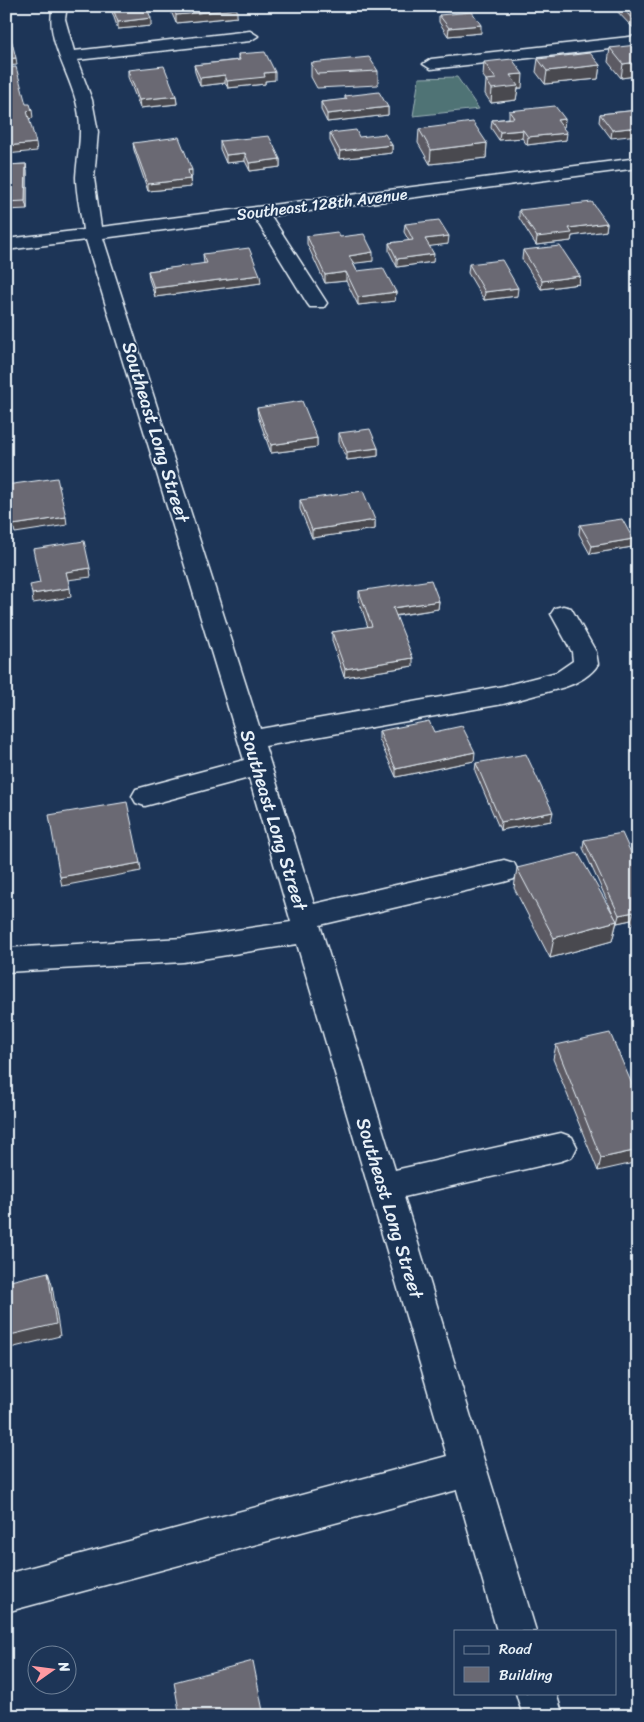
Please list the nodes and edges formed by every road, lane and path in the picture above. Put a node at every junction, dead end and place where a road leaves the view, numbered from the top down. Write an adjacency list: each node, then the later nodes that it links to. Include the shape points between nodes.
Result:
1 (60, 6): 4 (street, Southeast Long Street, via 57,19)
2 (250, 36): 4 (street)
3 (638, 41): 5 (street)
4 (69, 56): 8 (street, Southeast Long Street, via 84,100 90,132 85,178)
5 (432, 64)
6 (638, 164): 7 (street, Southeast 128th Avenue)
7 (260, 212): 8 (street, Southeast 128th Avenue); 10 (street)
8 (93, 234): 9 (street, Southeast 128th Avenue); 12 (street, Southeast Long Street)
9 (6, 245)
10 (317, 303)
11 (563, 614): 12 (street, via 584,652 586,664 565,678 502,695)
12 (250, 740): 13 (street, Southeast Long Street)
13 (258, 766): 14 (street); 16 (street, Southeast Long Street)
14 (145, 796)
15 (504, 871): 16 (street)
16 (305, 924): 17 (street, via 183,950); 19 (street, Southeast Long Street)
17 (6, 960)
18 (561, 1147): 19 (street)
19 (384, 1187): 20 (street, Southeast Long Street)
20 (468, 1468): 21 (street); 22 (street, Southeast Long Street)
21 (6, 1593)
22 (517, 1630)
23 (536, 1694): 24 (street)
24 (543, 1716)

